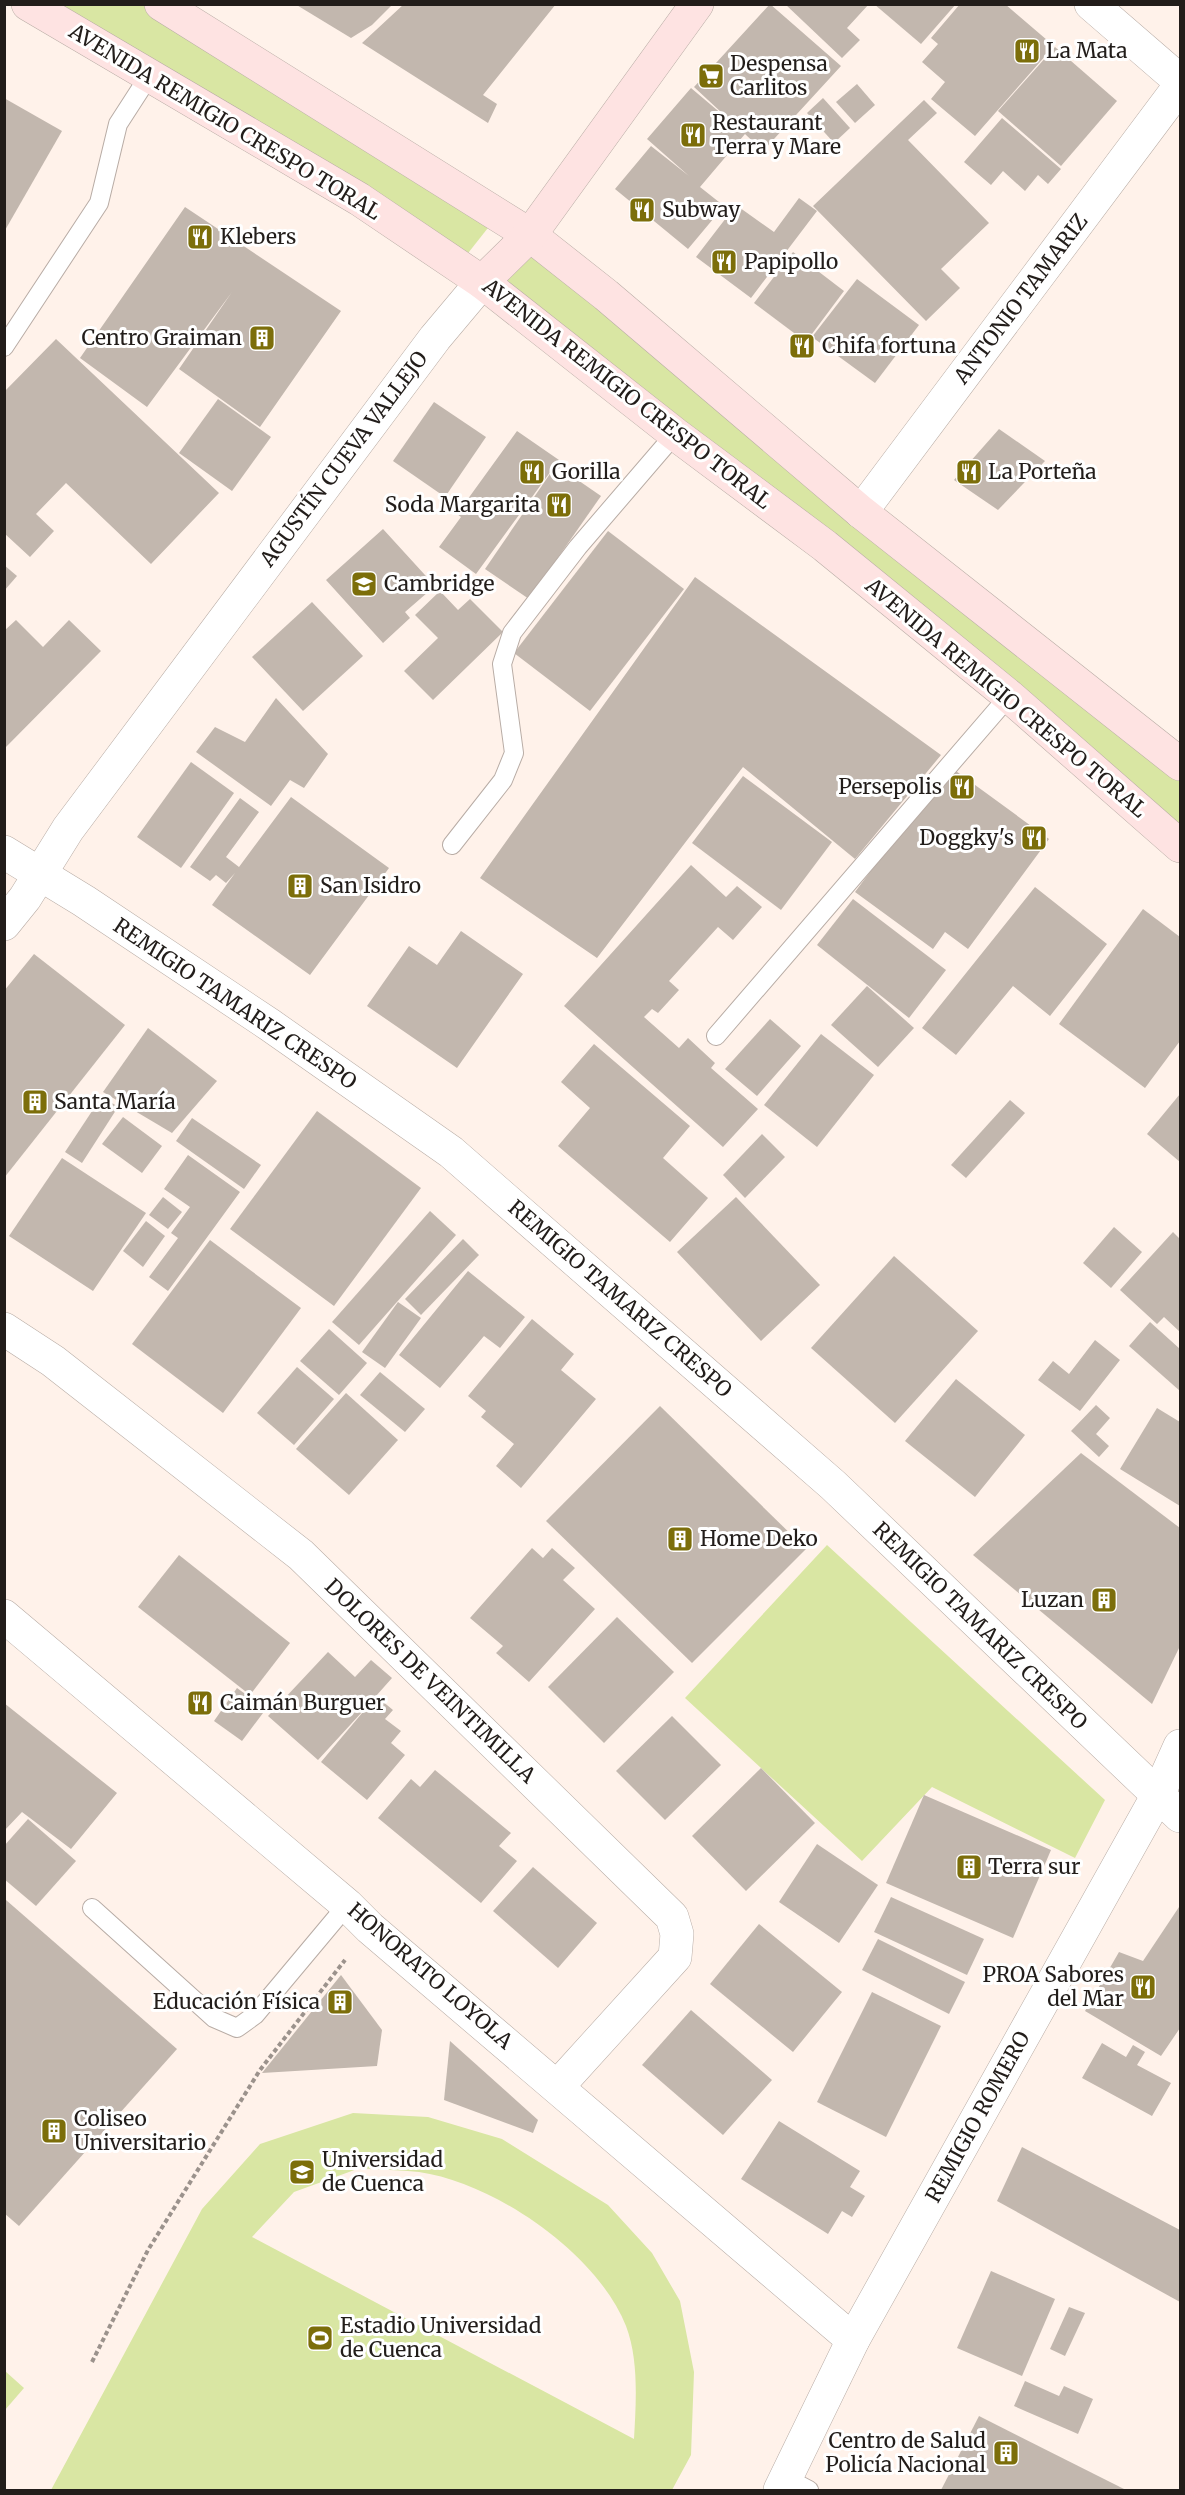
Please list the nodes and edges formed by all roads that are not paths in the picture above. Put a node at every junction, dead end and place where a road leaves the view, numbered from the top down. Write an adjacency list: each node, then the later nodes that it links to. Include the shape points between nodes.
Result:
1 (28, 4): 5 (main road, AVENIDA REMIGIO CRESPO TORAL)
2 (697, 4): 7 (main road, AGUSTÍN CUEVA VALLEJO)
3 (1091, 4): 6 (street)
4 (179, 9): 7 (main road)
5 (149, 76): 8 (main road, AVENIDA REMIGIO CRESPO TORAL, via 359,198); 9 (lane, via 118,124 99,203)
6 (1180, 84): 11 (street, ANTONIO TAMARIZ)
7 (530, 235): 8 (main road, AGUSTÍN CUEVA VALLEJO); 11 (main road)
8 (482, 282): 10 (main road, AVENIDA REMIGIO CRESPO TORAL); 17 (street, AGUSTÍN CUEVA VALLEJO, via 435,338)
9 (4, 346)
10 (675, 434): 12 (main road, AVENIDA REMIGIO CRESPO TORAL, via 825,546); 14 (lane, via 578,547 512,633 502,664 514,753 503,780)
11 (861, 512): 13 (main road)
12 (1009, 696): 15 (main road, AVENIDA REMIGIO CRESPO TORAL); 19 (lane)
13 (1180, 765)
14 (452, 845)
15 (1180, 846)
16 (4, 852): 17 (street, REMIGIO TAMARIZ CRESPO)
17 (39, 873): 18 (street, AGUSTÍN CUEVA VALLEJO); 23 (street, REMIGIO TAMARIZ CRESPO, via 270,1025 451,1152 833,1485)
18 (4, 924)
19 (716, 1036)
20 (4, 1329): 26 (street, DOLORES DE VEINTIMILLA, via 53,1361 301,1555 672,1917 677,1934 675,1957)
21 (4, 1616): 24 (street, HONORATO LOYOLA)
22 (1180, 1746): 23 (street, REMIGIO ROMERO)
23 (1169, 1806): 27 (street, REMIGIO ROMERO)
24 (347, 1905): 25 (lane, via 255,2015 237,2028 214,2018); 26 (street, HONORATO LOYOLA)
25 (92, 1908)
26 (558, 2086): 27 (street, HONORATO LOYOLA)
27 (853, 2340): 28 (street, REMIGIO ROMERO)
28 (791, 2486)

